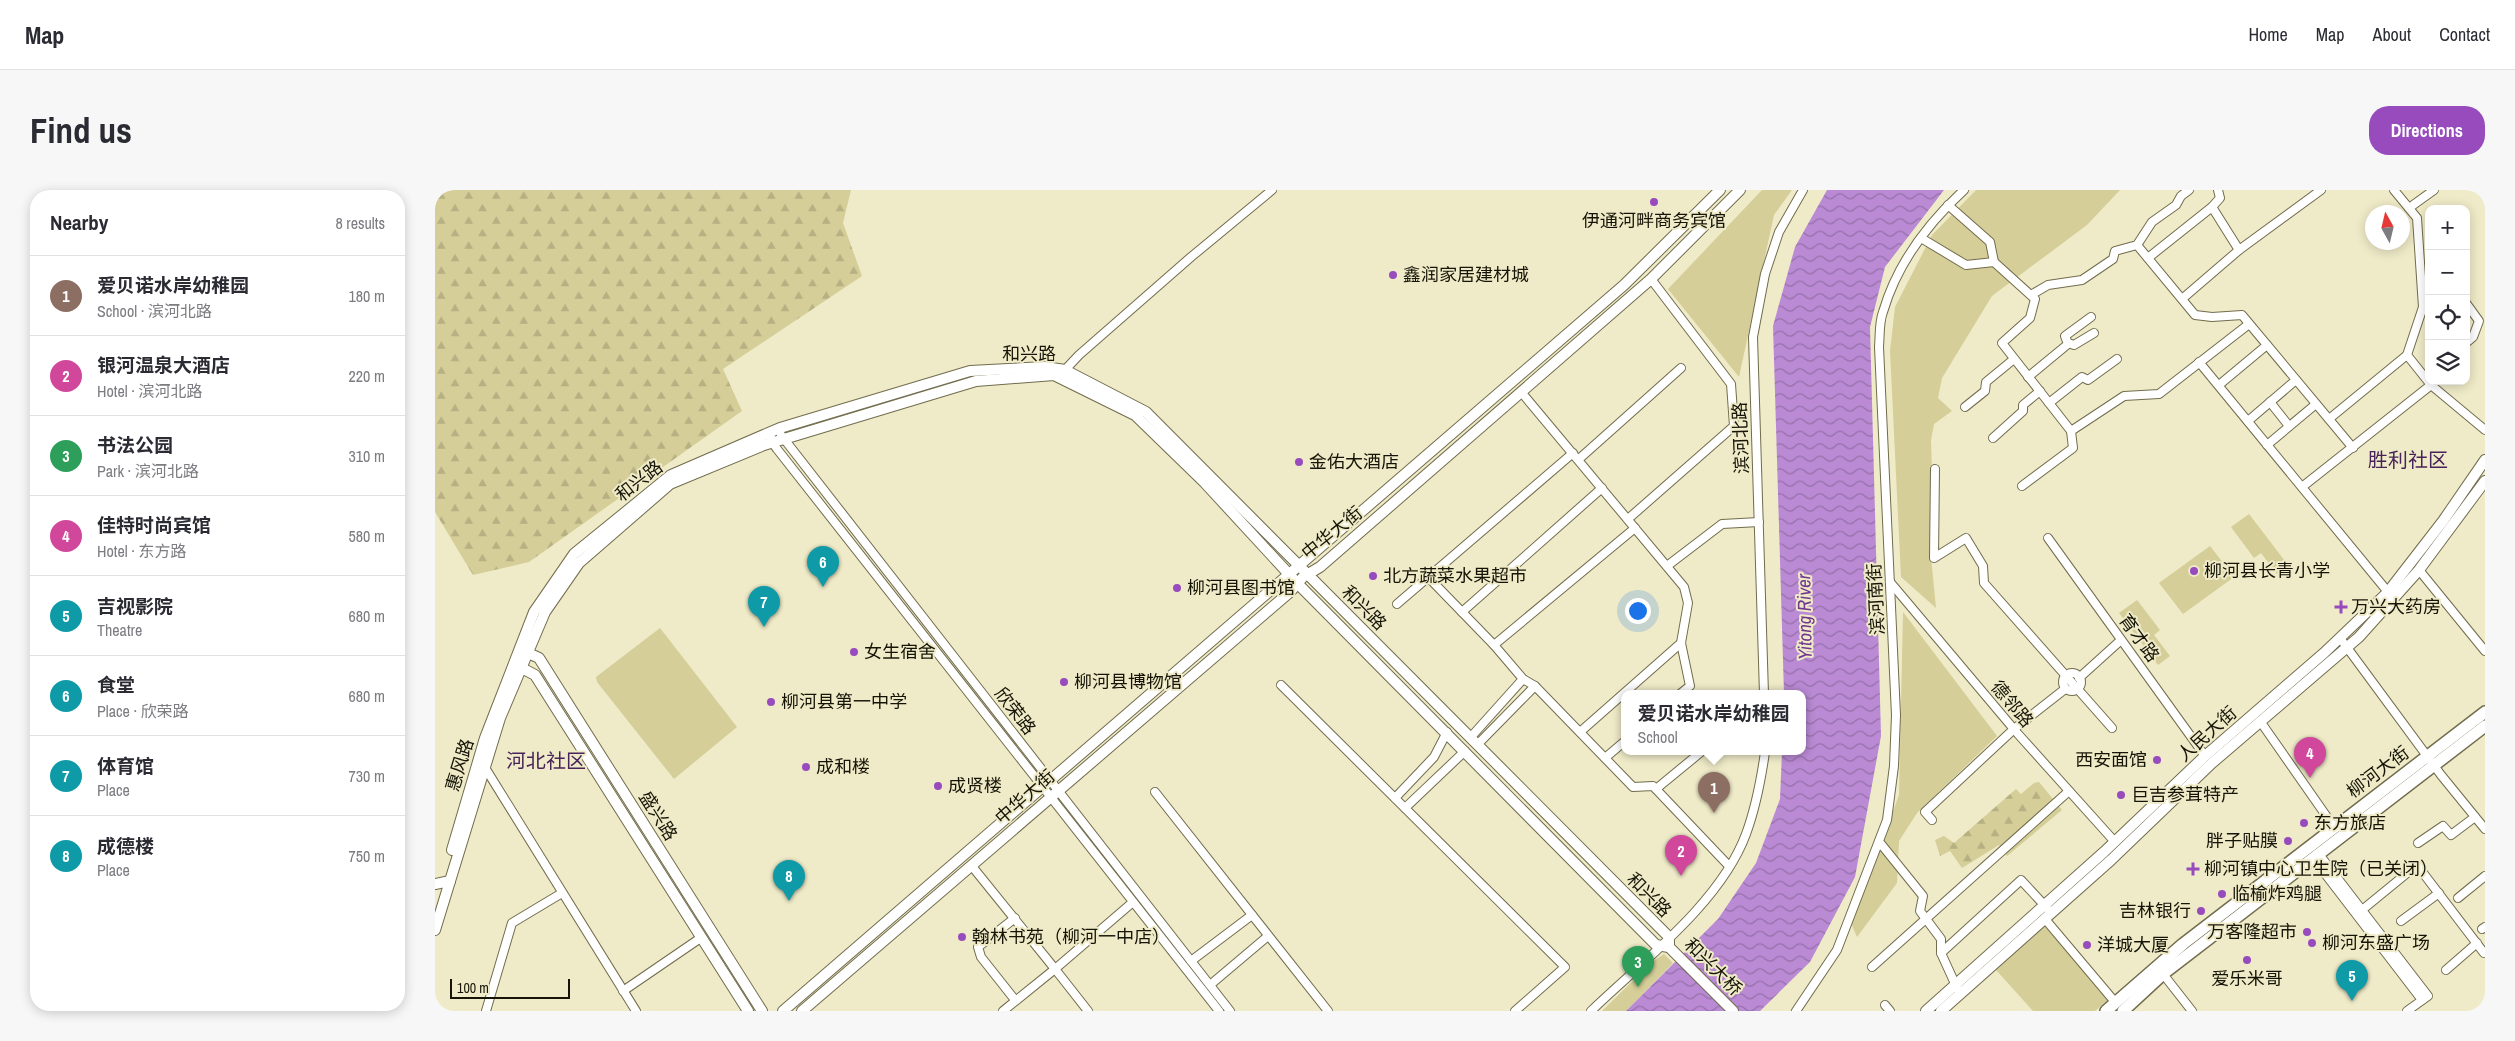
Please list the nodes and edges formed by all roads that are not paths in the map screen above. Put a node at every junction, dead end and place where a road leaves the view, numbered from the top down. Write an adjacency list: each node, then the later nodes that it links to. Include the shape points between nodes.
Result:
1 (1272, 190): 38 (street, via 1191,257)
2 (1720, 190): 72 (street, 中华大街, via 1624,285)
3 (1740, 190): 21 (street, 中华大街)
4 (1803, 190): 69 (street, 滨河北路, via 1779,232 1765,274 1753,337)
5 (1964, 190): 11 (street, 滨河南街)
6 (2189, 190): 17 (street, via 2152,222)
7 (2219, 190): 13 (street, via 2220,198)
8 (2321, 190): 18 (street)
9 (2394, 190): 12 (street)
10 (2434, 190): 14 (street)
11 (1948, 205): 16 (street, 滨河南街); 20 (street, via 1990,242)
12 (2406, 205)
13 (2212, 207): 18 (street); 19 (street)
14 (2410, 207)
15 (2410, 209): 23 (street, via 2417,218)
16 (1921, 238): 20 (street, via 1967,265); 78 (street, 滨河南街, via 1894,282 1881,322 1879,346)
17 (2137, 244): 19 (street); 22 (street, via 2115,251 2113,259 2082,280 2048,285)
18 (2239, 250): 24 (street)
19 (2148, 258): 24 (street)
20 (1994, 262): 22 (street)
21 (1651, 279): 46 (street, 中华大街); 68 (street, via 1731,384 1734,426)
22 (2031, 295): 34 (street, via 2035,299 2030,318 2002,343)
23 (2426, 295)
24 (2182, 299): 28 (street, via 2195,315 2242,315)
25 (2425, 301): 33 (street)
26 (2470, 309): 30 (street, via 2479,321)
27 (2091, 317): 31 (street, via 2065,336)
28 (2249, 324): 32 (street); 36 (street)
29 (2093, 333): 31 (street, via 2074,345)
30 (2470, 340)
31 (2068, 343): 40 (street)
32 (2267, 345): 41 (street); 43 (street)
33 (2407, 355): 39 (street); 51 (street)
34 (2014, 359): 40 (street); 50 (street, via 1987,382 1985,392)
35 (2117, 359): 48 (street, via 2088,380 2082,377)
36 (2199, 362): 43 (street); 55 (street, via 2159,394 2124,396)
37 (1681, 368): 61 (street)
38 (1062, 374): 56 (street, 和兴路, via 977,381); 72 (street, 和兴路, via 1146,412); 75 (street, 和兴路, via 1135,415)
39 (2425, 376)
40 (2028, 377): 45 (street)
41 (2296, 380): 47 (street); 49 (street)
42 (2425, 383): 60 (street)
43 (2219, 385): 52 (street)
44 (2434, 385): 54 (street)
45 (2040, 391): 48 (street); 58 (street)
46 (1522, 393): 61 (street); 76 (street, 中华大街)
47 (2270, 402): 52 (street); 53 (street)
48 (2049, 403): 55 (street)
49 (2316, 404): 51 (street); 53 (street)
50 (1965, 407)
51 (2329, 419): 60 (street)
52 (2248, 421): 59 (street)
53 (2289, 426): 59 (street)
54 (2485, 430)
55 (2071, 431): 65 (street, via 2073,448)
56 (781, 433): 57 (street, 和兴路); 120 (street, 欣荣路)
57 (771, 437): 87 (street, 和兴路, via 671,475 574,554 534,612); 90 (street, 和兴路, via 670,484 579,563 545,612); 120 (street, 欣荣路)
58 (1993, 438)
59 (2267, 445): 66 (street)
60 (2353, 448): 66 (street)
61 (1576, 456): 67 (street); 77 (street)
62 (2485, 460): 80 (street, 人民大街)
63 (1935, 468): 93 (street, via 1935,558 1966,538 1983,566 1984,583)
64 (2485, 481): 74 (street, 人民大街)
65 (2022, 486)
66 (2302, 487): 80 (street)
67 (1602, 488): 68 (street); 82 (street)
68 (1628, 519): 70 (street)
69 (1759, 522): 73 (street, via 1722,524); 102 (street, 滨河北路)
70 (1635, 528): 73 (street); 86 (street)
71 (2048, 538): 84 (street, 育才路)
72 (1298, 566): 75 (street, 中华大街); 76 (street, 和兴路)
73 (1667, 566): 85 (street, via 1684,587 1688,603)
74 (2419, 570): 88 (street, 人民大街); 89 (street)
75 (1290, 573): 79 (street, 和兴路); 120 (street, 中华大街)
76 (1308, 574): 79 (street, 中华大街); 111 (street, 和兴路)
77 (1429, 578): 81 (street); 82 (street)
78 (1890, 582): 108 (street, 德邻路); 183 (street, 滨河南街, via 1896,715 1887,820 1837,950)
79 (1299, 584): 109 (street, 和兴路); 124 (street, 中华大街)
80 (2388, 592): 83 (street, 人民大街)
81 (1397, 604)
82 (1462, 612): 86 (street)
83 (2340, 638): 88 (street); 116 (street, 人民大街)
84 (2121, 640): 94 (street); 116 (street, 育才路)
85 (1681, 643): 100 (street); 101 (street, via 1689,686)
86 (1494, 645): 95 (street)
87 (518, 648): 90 (street, 盛兴路); 91 (street, 和兴路)
88 (2348, 648): 105 (street, 人民大街); 118 (street)
89 (2485, 651)
90 (529, 653): 92 (street, 和兴路); 172 (street, 盛兴路, via 539,658)
91 (513, 663): 92 (street, 盛兴路); 119 (street, 惠风路)
92 (523, 668): 119 (street, 和兴路); 153 (street, 盛兴路, via 535,674)
93 (2065, 676): 94 (street, via 2074,674); 98 (street); 99 (street)
94 (2079, 678): 99 (street)
95 (1523, 679): 97 (street); 111 (street)
96 (1281, 685): 125 (street)
97 (1535, 686): 110 (street); 111 (street)
98 (2065, 689): 99 (street); 108 (street)
99 (2077, 689): 107 (street)
100 (1628, 690)
101 (1684, 690)
102 (1764, 690)
103 (1621, 696): 110 (street)
104 (2485, 712): 118 (main road, 柳河大街)
105 (2260, 721): 129 (street); 147 (street, 人民大街)
106 (2485, 726): 118 (main road, 柳河大街)
107 (2112, 728)
108 (2014, 729): 122 (street, 德邻路); 128 (street, via 1925,812)
109 (1447, 732): 113 (street, 和兴路); 125 (street, via 1434,757)
110 (1580, 732): 117 (street)
111 (1473, 741): 154 (street, 和兴路)
112 (1621, 744): 117 (street)
113 (1465, 751): 126 (street); 154 (street, 和兴路)
114 (1697, 755): 121 (street)
115 (1765, 755): 136 (street, via 1759,792 1745,835)
116 (2205, 756): 131 (street, 人民大街)
117 (1605, 758): 121 (street, via 1633,787 1653,786)
118 (2431, 761): 127 (street); 129 (main road, 柳河大街); 134 (main road, 柳河大街)
119 (482, 765): 138 (street); 139 (street)
120 (1046, 784): 124 (street, 欣荣路); 173 (street, 中华大街)
121 (1656, 789): 136 (street)
122 (2069, 791): 131 (street, 德邻路); 149 (street)
123 (1155, 792): 146 (street)
124 (1054, 793): 135 (street, 中华大街); 142 (street, 欣荣路); 158 (street, 欣荣路)
125 (1395, 798): 126 (street)
126 (1405, 808): 180 (street, via 1565,967)
127 (2475, 817): 130 (street); 132 (street, via 2451,836 2443,826)
128 (1932, 820)
129 (2334, 828): 168 (main road, 柳河大街, via 2183,944)
130 (2485, 829)
131 (2115, 842): 143 (street, 人民大街)
132 (2418, 843)
133 (1881, 844): 149 (street, via 1923,896 1920,911)
134 (2315, 856): 145 (street); 162 (main road, 柳河大街); 166 (street)
135 (971, 865): 148 (street); 174 (street, 中华大街)
136 (1729, 866): 154 (street, via 1706,901)
137 (2485, 876): 141 (street)
138 (442, 882): 144 (street); 151 (street)
139 (562, 893): 165 (street); 169 (street, via 512,923)
140 (2439, 893): 145 (street, via 2417,865); 150 (street); 155 (street)
141 (2458, 898)
142 (1133, 902): 160 (street); 177 (street, 欣荣路)
143 (2045, 904): 147 (street); 157 (street, via 2021,880); 164 (street, 人民大街)
144 (435, 906)
145 (2362, 910): 166 (street)
146 (1252, 915): 152 (street); 158 (street)
147 (2048, 916): 164 (street, 人民大街); 168 (street)
148 (1015, 918): 160 (street); 167 (street, via 978,947 981,957)
149 (1926, 919): 157 (street, via 1941,939); 159 (street)
150 (2401, 921)
151 (435, 930)
152 (1268, 936): 163 (street); 179 (street)
153 (702, 937): 165 (street); 171 (street, 盛兴路)
154 (1666, 943): 181 (street); 182 (street, 和兴大桥)
155 (2477, 944): 156 (street); 161 (street)
156 (2484, 952)
157 (1941, 953): 164 (street)
158 (1191, 961): 163 (street, 欣荣路)
159 (1872, 967)
160 (1055, 970): 167 (street); 176 (street)
161 (2446, 970)
162 (2163, 974): 168 (main road, 柳河大街); 187 (street)
163 (1210, 985): 178 (street, 欣荣路)
164 (1958, 989): 184 (street, 人民大街); 185 (street, 人民大街)
165 (623, 991): 170 (street)
166 (2425, 998): 188 (street)
167 (1015, 1000): 175 (street)
168 (2119, 1007): 186 (main road, 柳河大街)
169 (486, 1011)
170 (636, 1011)
171 (747, 1011)
172 (762, 1011)
173 (783, 1011)
174 (802, 1011)
175 (1003, 1011)
176 (1088, 1011)
177 (1219, 1011)
178 (1230, 1011)
179 (1327, 1011)
180 (1515, 1011)
181 (1591, 1011)
182 (1733, 1011)
183 (1797, 1011)
184 (1926, 1011)
185 (1941, 1011)
186 (2106, 1011)
187 (2192, 1011)
188 (2407, 1011)

